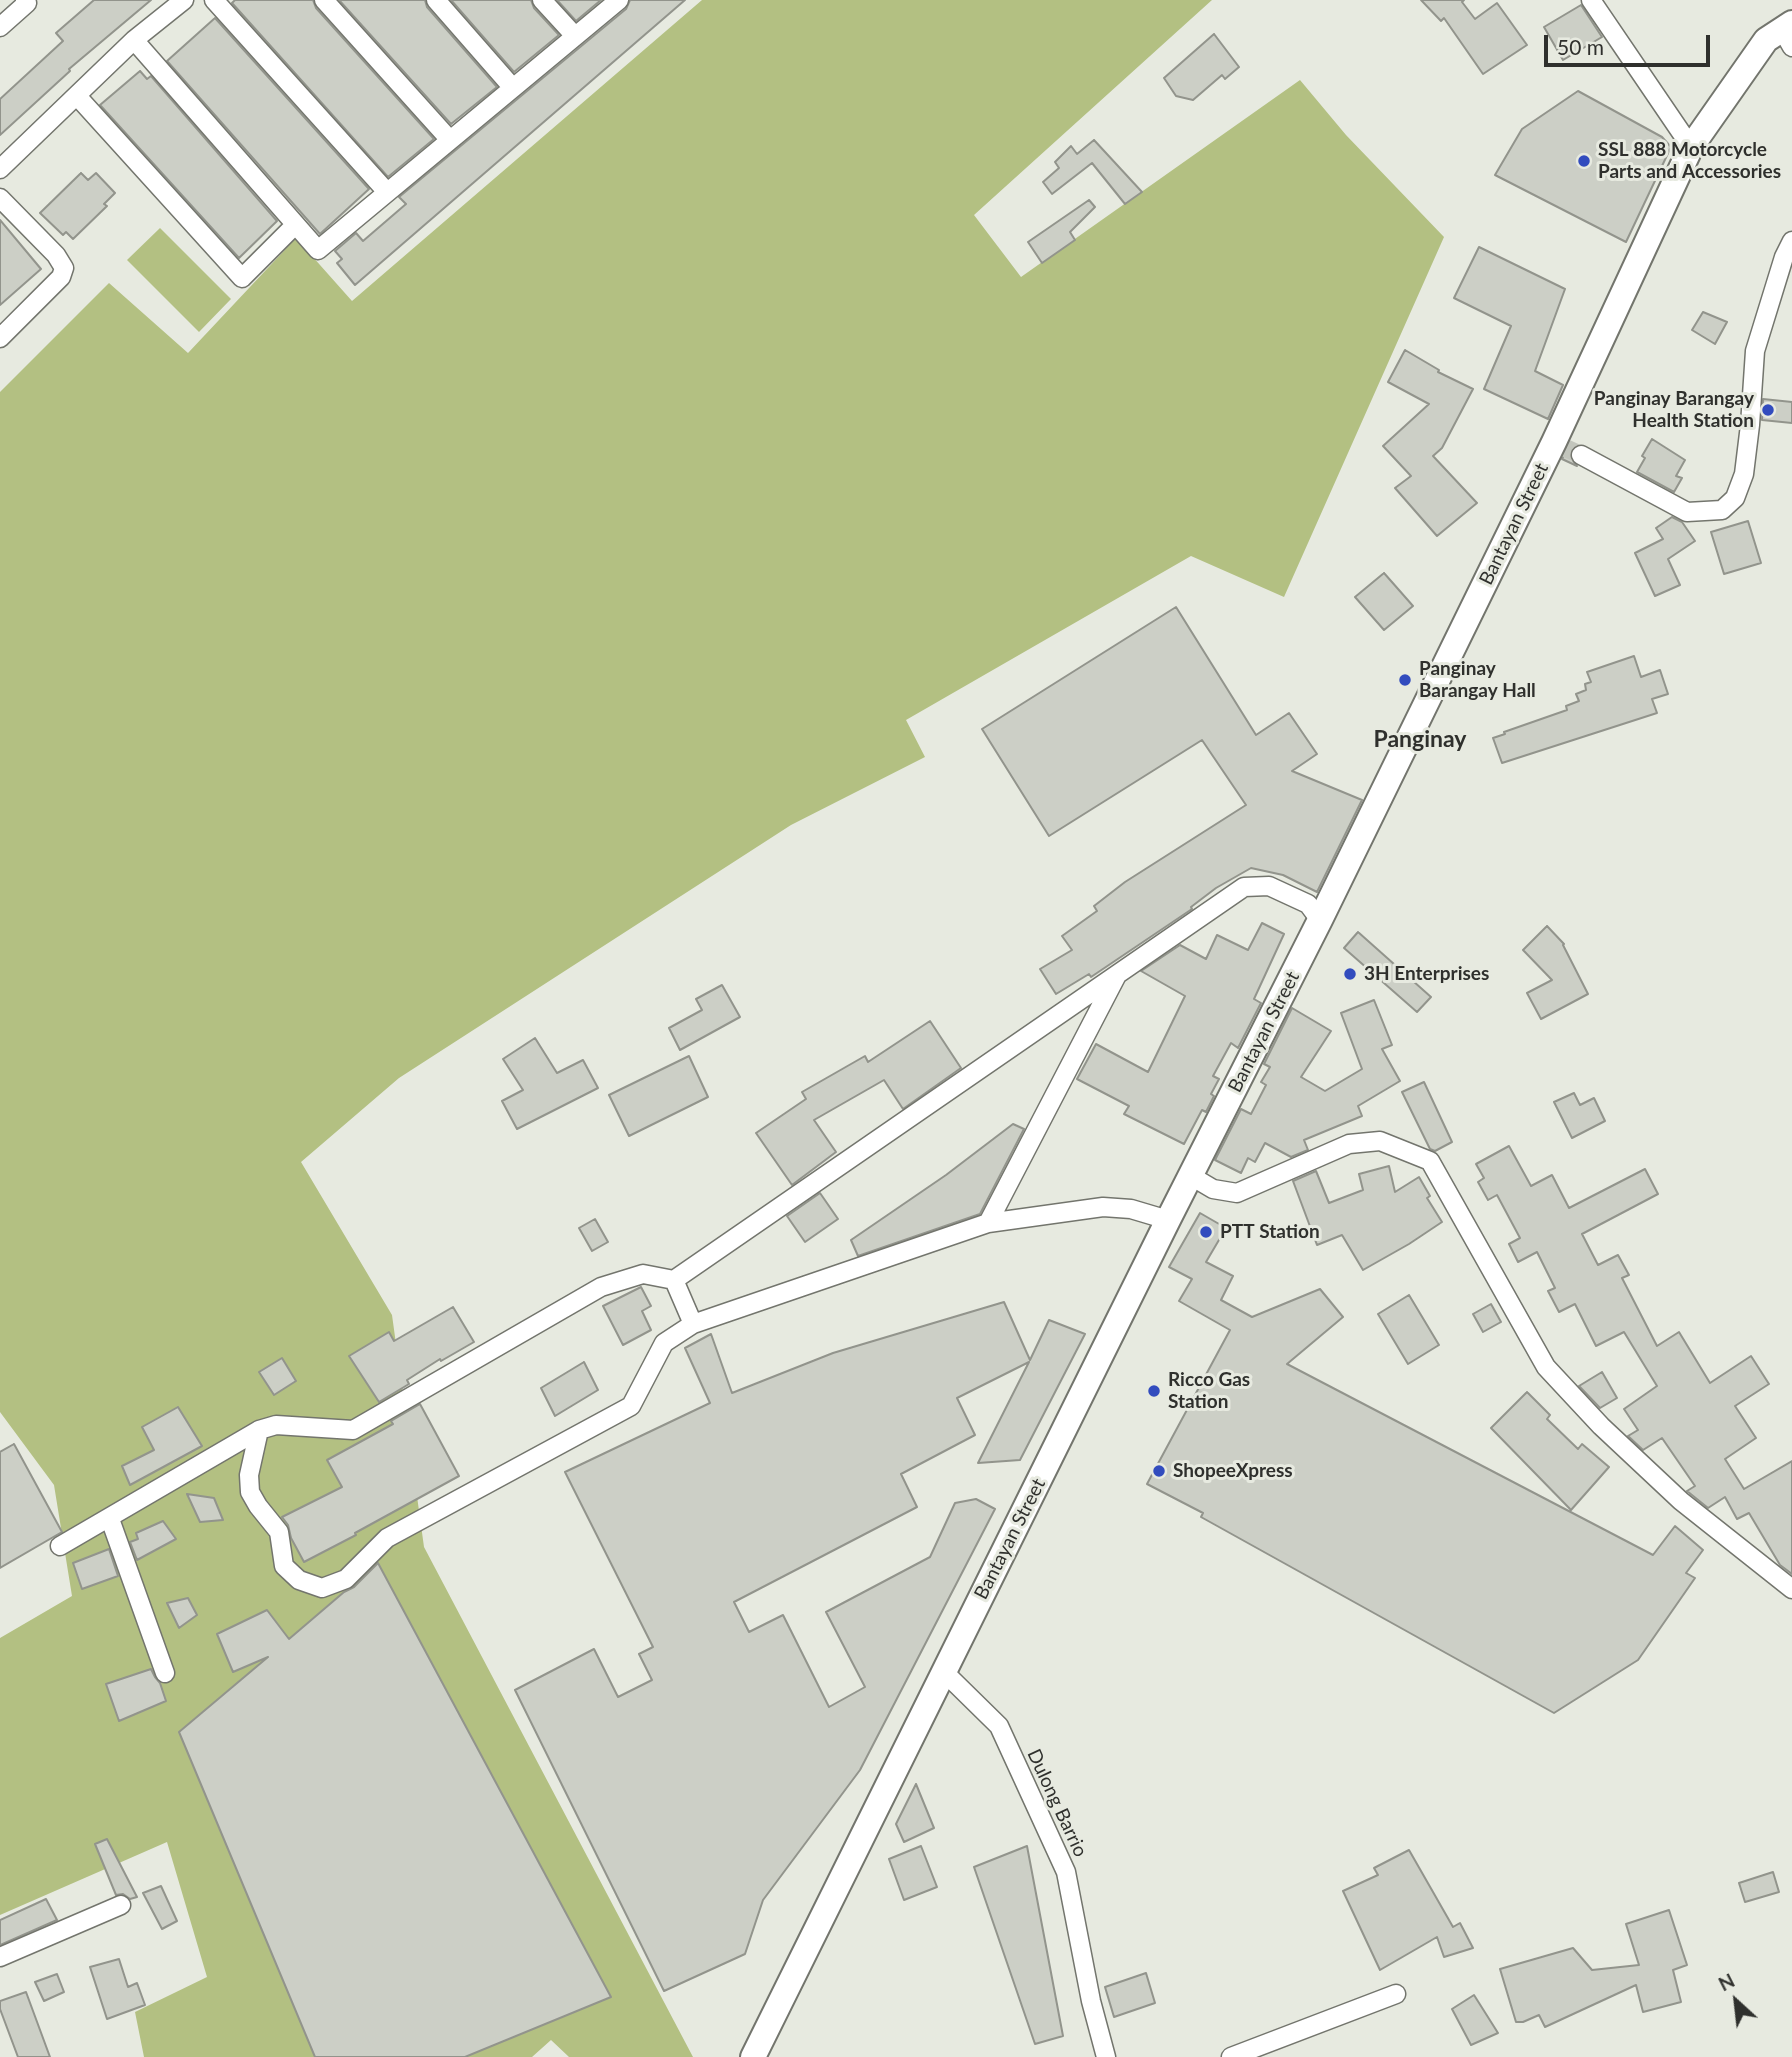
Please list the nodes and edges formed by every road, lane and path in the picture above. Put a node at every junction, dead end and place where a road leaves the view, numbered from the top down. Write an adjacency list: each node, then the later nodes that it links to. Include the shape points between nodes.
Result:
1 (26, 0): 9 (street)
2 (184, 0): 12 (street)
3 (214, 0): 18 (street)
4 (324, 0): 15 (street)
5 (436, 0): 13 (street)
6 (542, 0): 11 (street)
7 (619, 0): 11 (street)
8 (1591, 0): 16 (street)
9 (0, 27)
10 (1788, 32): 16 (main road, Bantayan Street, via 1766,40)
11 (575, 36): 13 (street)
12 (134, 40): 14 (street); 20 (street)
13 (513, 88): 15 (street)
14 (77, 96): 17 (street); 20 (street, via 242,278)
15 (450, 140): 18 (street)
16 (1691, 147): 24 (main road, Bantayan Street, via 1558,444)
17 (0, 169)
18 (387, 192): 20 (street, via 318,250)
19 (0, 198): 22 (street, via 64,268 61,277)
20 (295, 225)
21 (1792, 241): 23 (street, via 1755,351 1744,474 1735,498 1722,510 1687,512)
22 (4, 326)
23 (1581, 455)
24 (1320, 920): 25 (street, via 1308,904 1269,886 1244,887); 26 (main road, Bantayan Street)
25 (1118, 972): 28 (street); 29 (street)
26 (1191, 1177): 27 (main road, Bantayan Street); 34 (street, via 1213,1189 1237,1193 1349,1144 1380,1141 1430,1161 1546,1367 1681,1501)
27 (1168, 1220): 28 (street, via 1131,1209 1103,1207); 35 (main road, Bantayan Street)
28 (988, 1223): 30 (street)
29 (674, 1280): 30 (street); 31 (street, via 643,1275 601,1287 353,1430 276,1424)
30 (694, 1324): 31 (street, via 664,1343 631,1406 387,1538 346,1579 323,1588 299,1580 284,1566 279,1532 250,1492)
31 (259, 1430): 32 (street)
32 (110, 1519): 33 (street); 36 (street)
33 (60, 1546)
34 (1792, 1589)
35 (943, 1671): 40 (main road, Bantayan Street); 41 (street, Dulong Barrio, via 999,1726 1066,1872)
36 (165, 1672)
37 (121, 1905): 38 (street)
38 (0, 1957)
39 (1396, 1994): 42 (street)
40 (753, 2057)
41 (1106, 2057)
42 (1231, 2057)

